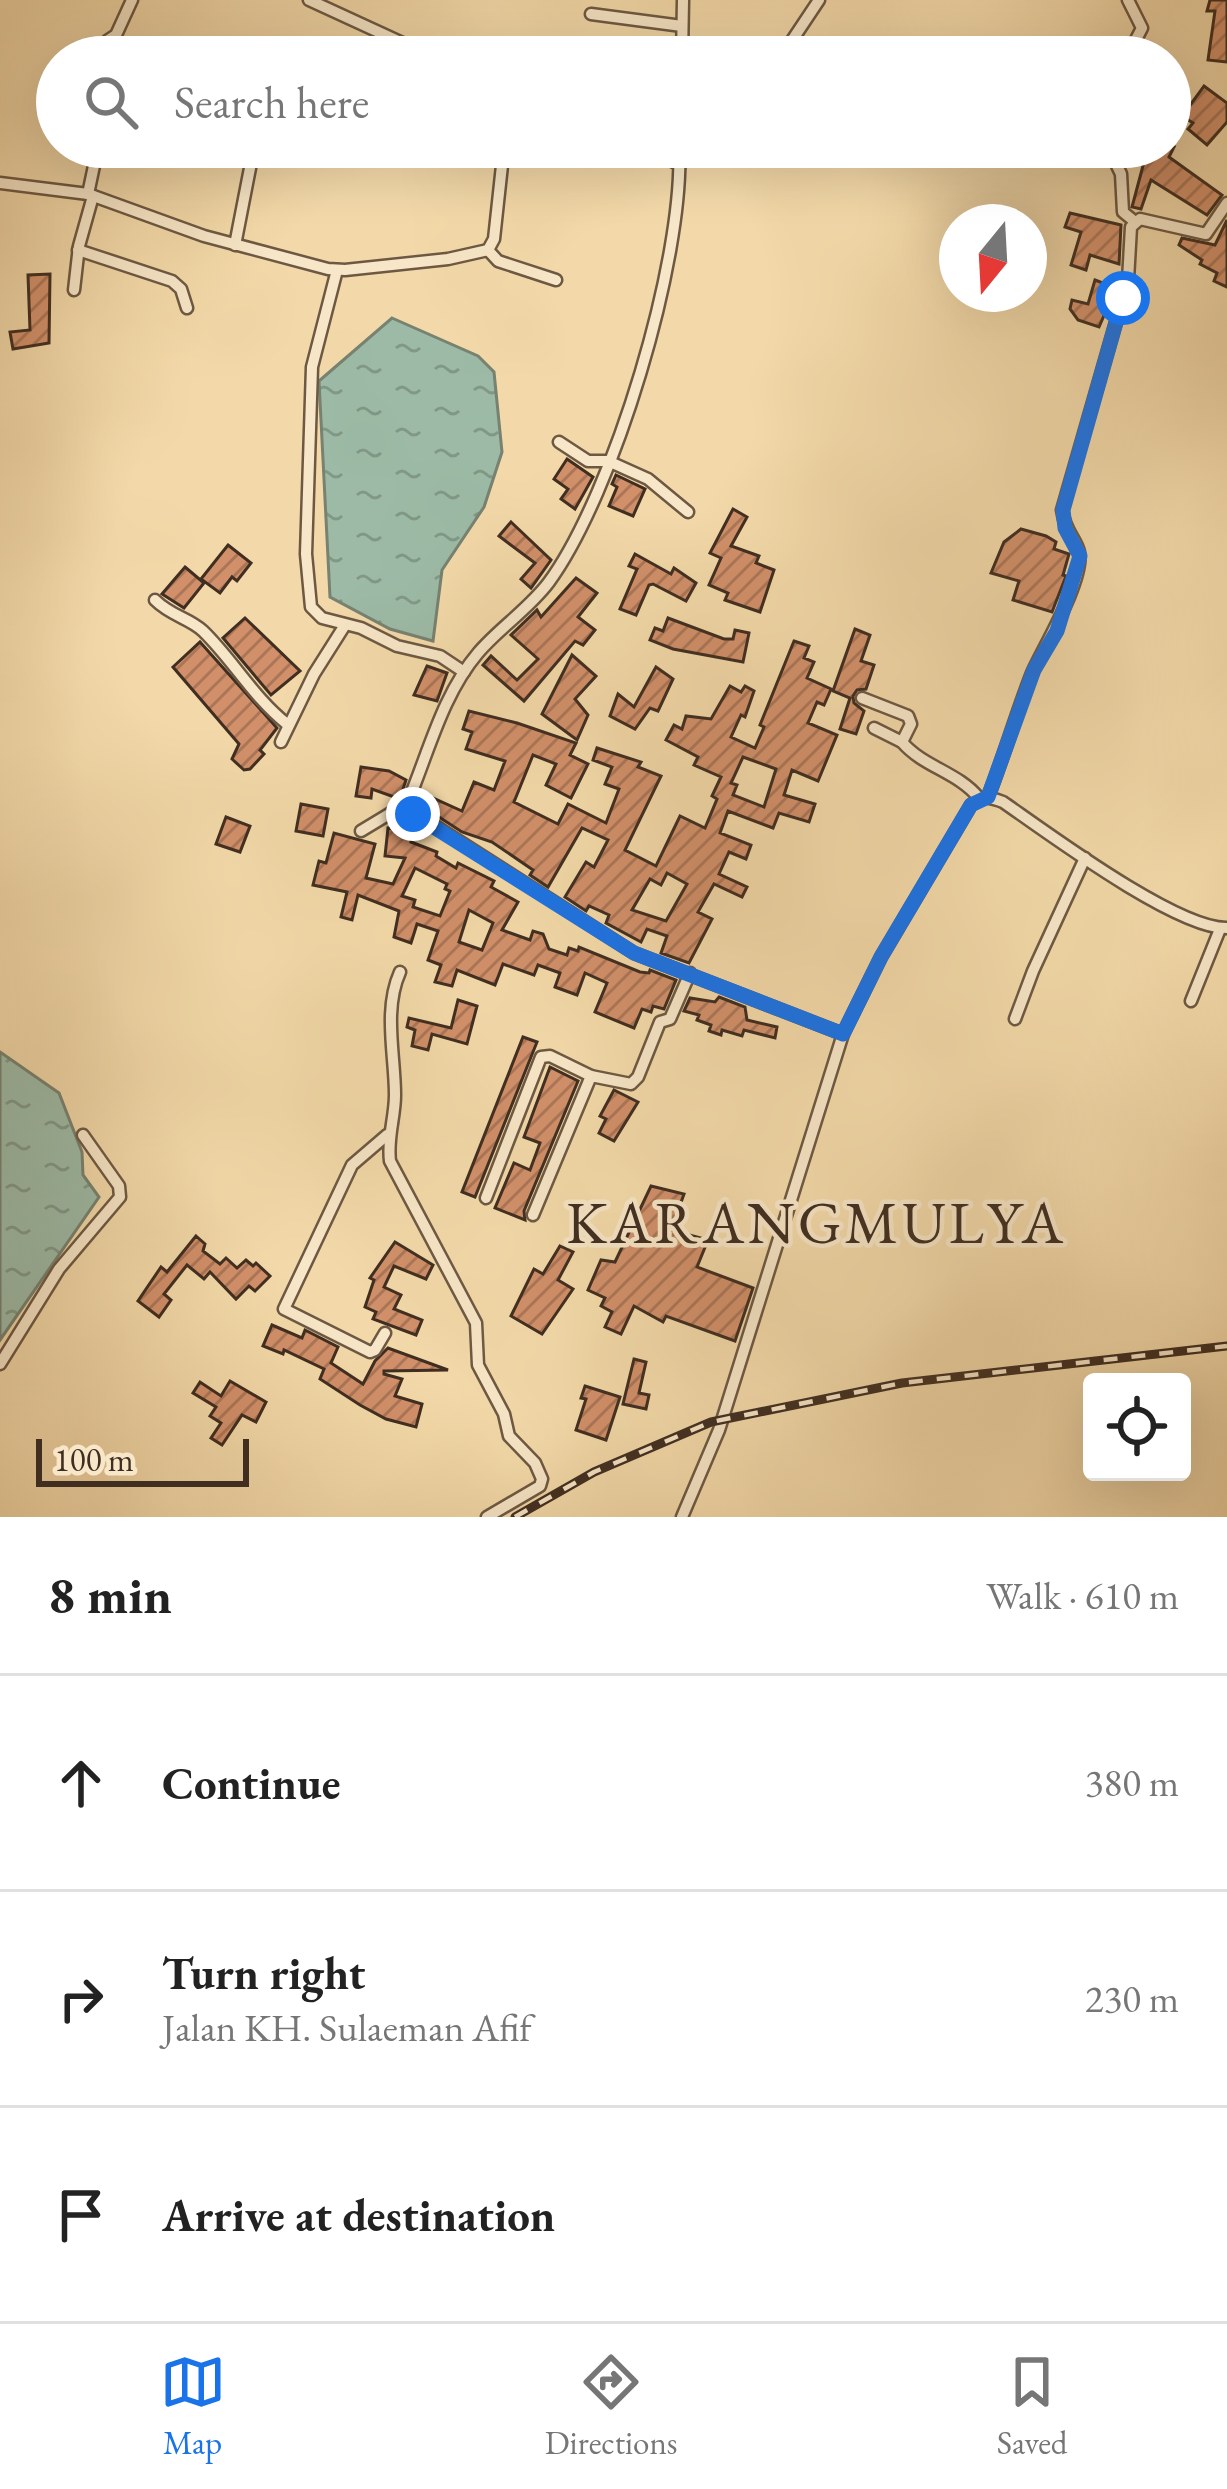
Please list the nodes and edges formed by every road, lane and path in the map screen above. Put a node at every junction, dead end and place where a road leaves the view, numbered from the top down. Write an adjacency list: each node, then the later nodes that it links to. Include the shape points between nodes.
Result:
1 (132, 0): 8 (street)
2 (309, 0): 9 (street)
3 (683, 0): 7 (street)
4 (819, 0): 11 (street)
5 (1128, 0): 12 (street, via 1142,28)
6 (591, 14): 7 (street)
7 (682, 26): 10 (street)
8 (113, 36)
9 (387, 36)
10 (682, 36)
11 (795, 36)
12 (1138, 36)
13 (94, 168): 19 (street)
14 (249, 168): 22 (street)
15 (502, 168): 24 (street)
16 (680, 168): 30 (street, via 665,279)
17 (1118, 168): 21 (street, via 1123,212)
18 (0, 183): 19 (street)
19 (90, 195): 22 (street); 23 (street)
20 (1227, 203): 21 (street, via 1206,234)
21 (1134, 221): 40 (street, via 1128,280 1063,510 1078,563)
22 (235, 244): 25 (street)
23 (79, 250): 27 (street); 28 (street, via 172,281)
24 (488, 250): 25 (street); 26 (street)
25 (338, 270): 33 (street, via 312,367 306,554 311,607)
26 (556, 280)
27 (74, 290)
28 (187, 308)
29 (560, 442): 30 (street, via 588,460)
30 (608, 461): 31 (street); 34 (street, via 548,584)
31 (688, 512)
32 (155, 600): 36 (street, via 199,627)
33 (345, 625): 34 (street); 36 (street)
34 (464, 672): 41 (street)
35 (862, 698): 39 (street, via 908,716)
36 (287, 724): 38 (street)
37 (874, 728): 39 (street)
38 (281, 742)
39 (902, 742): 40 (street)
40 (984, 797): 43 (street); 49 (street, via 971,805)
41 (409, 802): 42 (street); 46 (street, via 421,820 634,953)
42 (361, 830)
43 (1085, 858): 44 (street, via 1202,925); 48 (street)
44 (1224, 928): 47 (street)
45 (400, 972): 52 (street)
46 (690, 973): 49 (street); 50 (street, via 638,1077 631,1084)
47 (1191, 1001)
48 (1015, 1019)
49 (843, 1034): 58 (street, via 718,1430)
50 (591, 1076): 53 (street, via 541,1057); 54 (street)
51 (83, 1135): 56 (street, via 120,1197 59,1269)
52 (387, 1136): 55 (street, via 352,1165 284,1309 370,1352); 57 (street, via 396,1175 476,1323 478,1365 509,1436 541,1475 540,1486)
53 (486, 1198)
54 (533, 1216)
55 (385, 1333)
56 (0, 1364)
57 (487, 1517)
58 (682, 1517)

